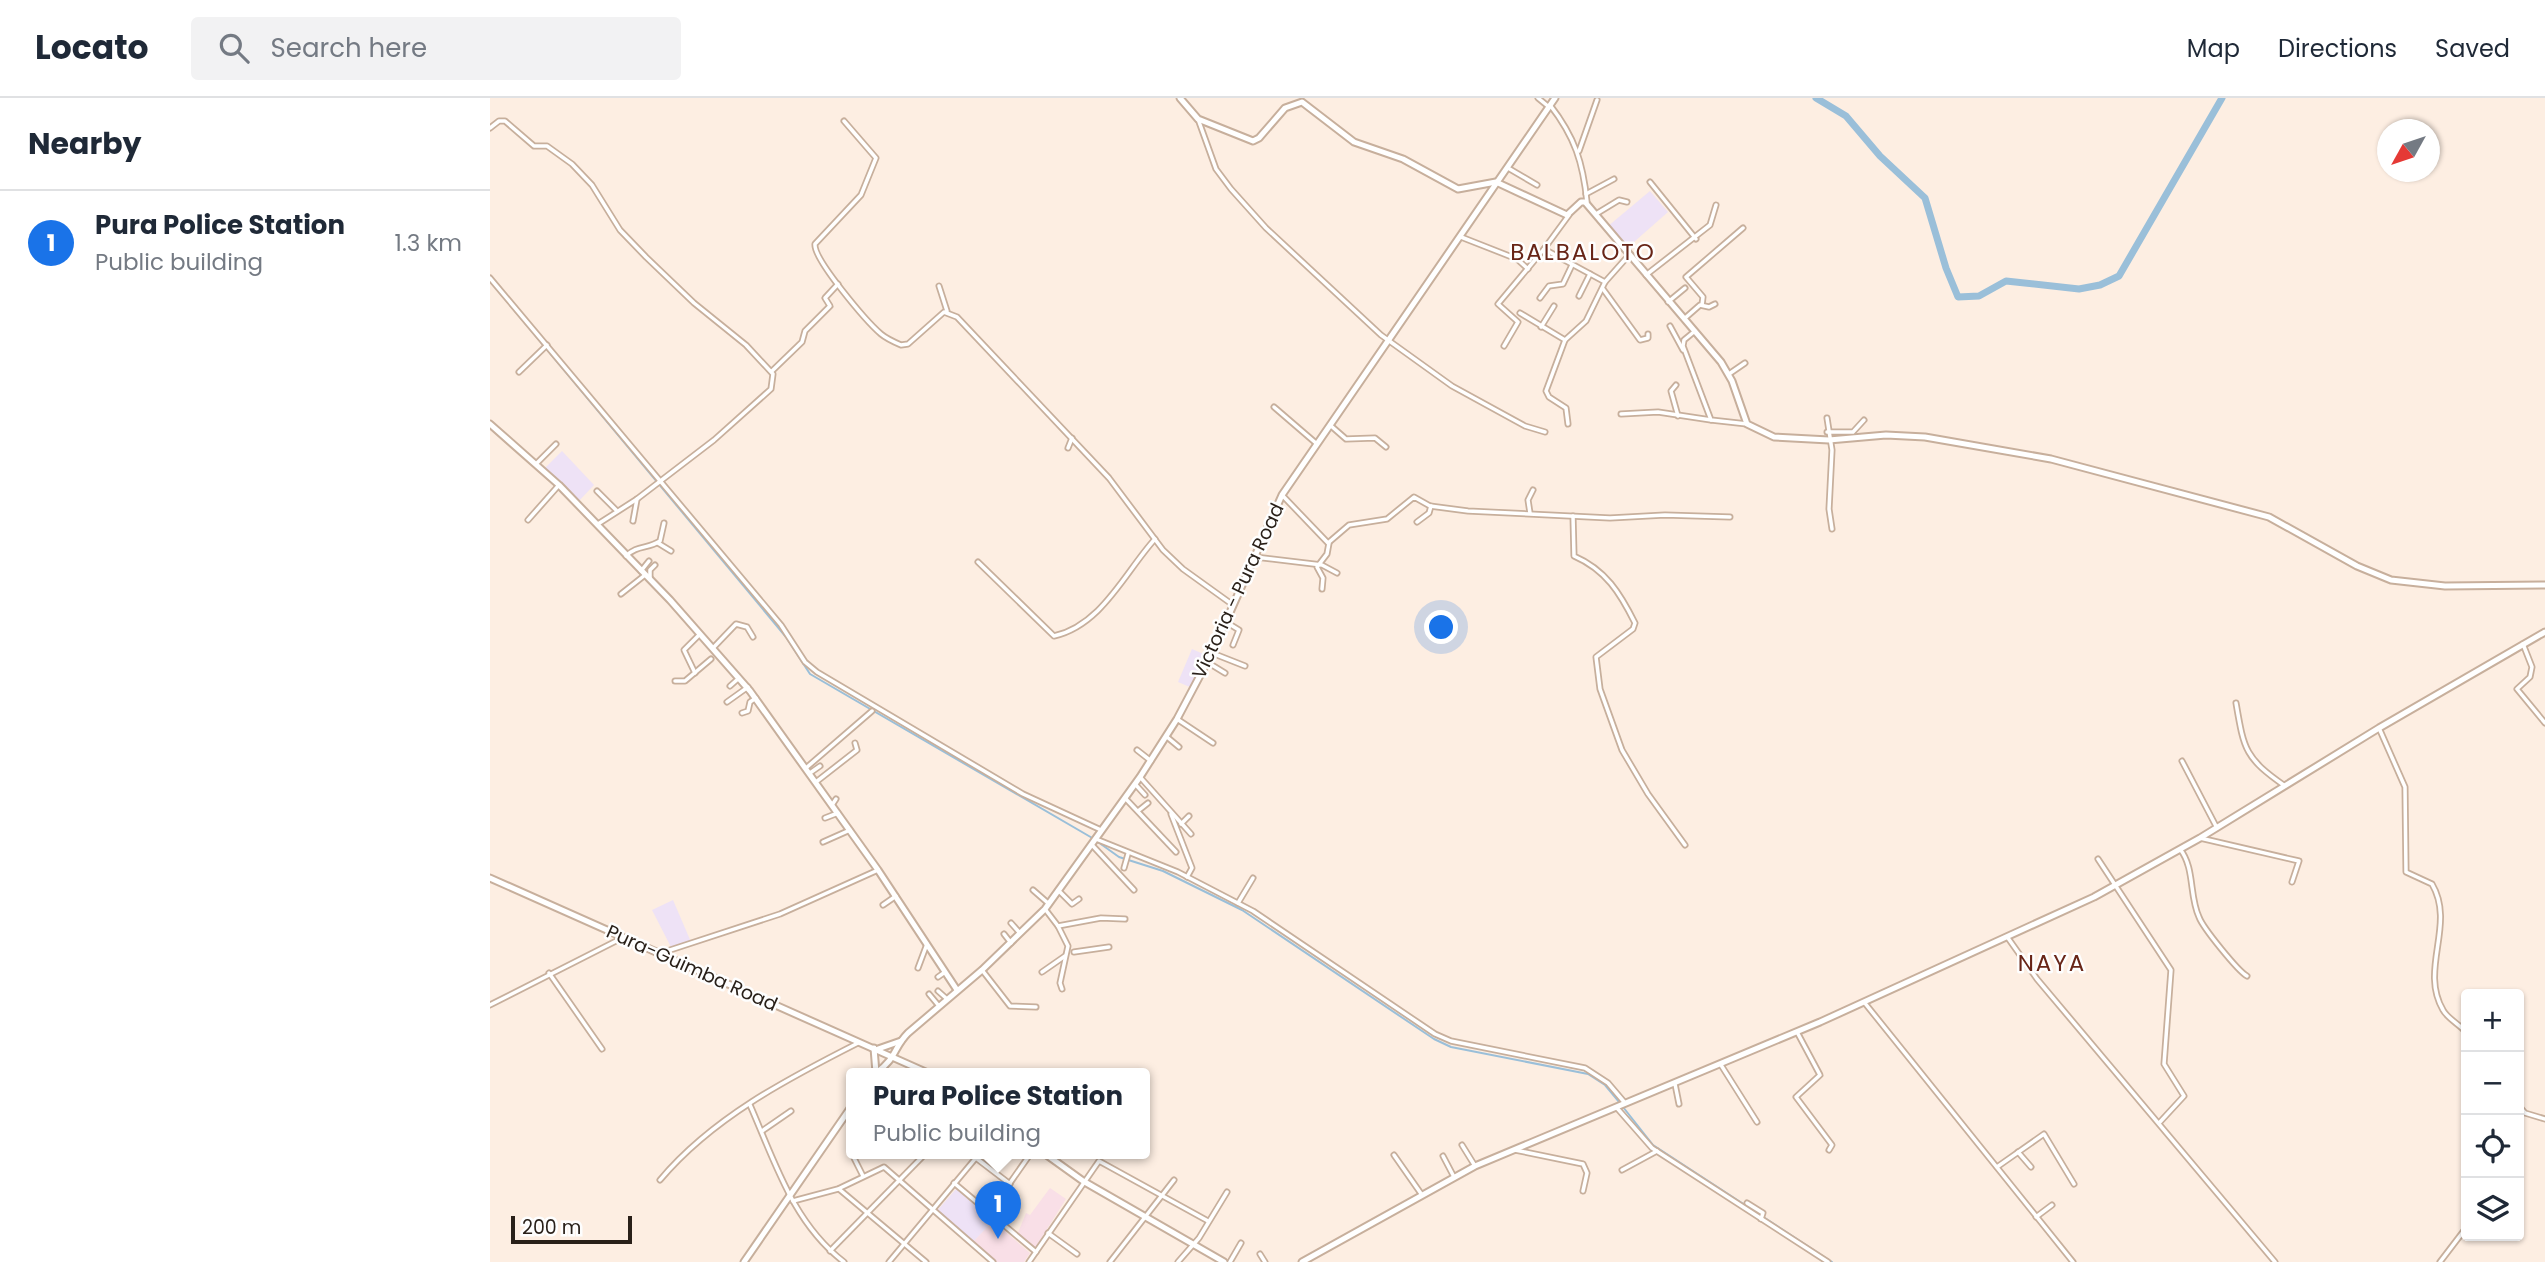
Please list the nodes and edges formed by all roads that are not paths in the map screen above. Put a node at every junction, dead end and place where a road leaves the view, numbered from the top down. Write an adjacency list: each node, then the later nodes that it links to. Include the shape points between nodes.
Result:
1 (1180, 98): 6 (street)
2 (1538, 98): 5 (street)
3 (1555, 98): 5 (street, Victoria - Pura Road)
4 (1597, 100): 9 (street)
5 (1550, 106): 9 (street, via 1569,129); 10 (street, Victoria - Pura Road)
6 (1198, 119): 13 (street, via 1255,140 1287,107 1300,102 1354,142 1403,159 1458,189); 50 (street, via 1216,169 1231,188 1266,228)
7 (844, 121): 32 (street, via 876,158 861,195 815,244 816,253)
8 (490, 128): 55 (street, via 505,121 534,146 547,146 572,164 592,185 620,230 646,257)
9 (1579, 151): 15 (street)
10 (1508, 168): 13 (street, Victoria - Pura Road); 14 (street)
11 (1614, 179): 15 (street)
12 (1650, 182): 23 (street)
13 (1498, 183): 20 (street); 22 (street, Victoria - Pura Road)
14 (1537, 185)
15 (1585, 193): 16 (street)
16 (1584, 202): 19 (street); 20 (street)
17 (1627, 202): 19 (street, via 1619,200)
18 (1716, 205): 23 (street, via 1713,222)
19 (1596, 214): 25 (street)
20 (1569, 215): 24 (street)
21 (1743, 228): 40 (street, via 1686,277 1703,298)
22 (1461, 237): 27 (street, via 1517,259); 50 (street, Victoria - Pura Road)
23 (1696, 239): 29 (street)
24 (1544, 249): 26 (street); 27 (street)
25 (1629, 255): 29 (street); 31 (street)
26 (1572, 265): 28 (street); 37 (street, via 1563,284 1549,286)
27 (1528, 269): 52 (street, via 1497,306 1518,322)
28 (1590, 274): 31 (street); 36 (street)
29 (1646, 275): 38 (street)
30 (490, 278): 51 (street)
31 (1605, 282): 35 (street)
32 (838, 284): 42 (street, via 870,324 901,345); 55 (street, via 825,298 830,306)
33 (939, 286): 42 (street)
34 (1685, 288): 38 (street)
35 (1603, 289): 48 (street, via 1641,341); 49 (street, via 1586,321)
36 (1579, 296)
37 (1540, 298)
38 (1668, 302): 44 (street)
39 (1715, 304): 40 (street)
40 (1702, 305): 44 (street)
41 (1554, 306): 46 (street)
42 (947, 311): 71 (street)
43 (1520, 313): 46 (street)
44 (1684, 319): 47 (street)
45 (1670, 326): 53 (street)
46 (1541, 327): 49 (street)
47 (1695, 331): 53 (street, via 1682,342); 57 (street)
48 (1648, 334)
49 (1565, 340): 66 (street, via 1546,391 1550,399 1566,408)
50 (1388, 341): 68 (street, Victoria - Pura Road); 69 (street, via 1452,386 1529,428)
51 (547, 345): 56 (street); 78 (street)
52 (1504, 346)
53 (1688, 358): 63 (street)
54 (1745, 363): 57 (street)
55 (772, 371): 78 (street, via 774,384 766,394)
56 (519, 372)
57 (1729, 374): 67 (street)
58 (1676, 385): 61 (street, via 1671,391)
59 (1274, 407): 74 (street)
60 (1621, 414): 61 (street)
61 (1678, 416): 63 (street)
62 (1827, 418): 70 (street)
63 (1711, 420): 67 (street)
64 (1864, 420): 70 (street, via 1853,432)
65 (490, 424): 77 (street)
66 (1568, 424)
67 (1747, 424): 72 (street, via 1774,437)
68 (1330, 425): 74 (street, Victoria - Pura Road); 75 (street, via 1346,439 1375,438)
69 (1545, 432)
70 (1827, 432): 72 (street)
71 (1072, 439): 76 (street); 95 (street)
72 (1829, 440): 94 (street); 108 (street, via 1925,437 2051,459 2269,517 2391,580 2445,586)
73 (556, 444): 77 (street)
74 (1317, 444): 82 (street, Victoria - Pura Road)
75 (1386, 447)
76 (1068, 448)
77 (536, 464): 79 (street)
78 (660, 482): 83 (street); 161 (street, via 808,665 1023,794)
79 (559, 485): 89 (street); 93 (street)
80 (1533, 490): 86 (street, via 1528,500)
81 (597, 491): 85 (street)
82 (1282, 495): 97 (street); 100 (street, Victoria - Pura Road)
83 (637, 499): 85 (street); 90 (street)
84 (1431, 506): 86 (street); 91 (street); 97 (street, via 1414,497 1387,519 1349,525)
85 (616, 510): 93 (street)
86 (1530, 513): 87 (street)
87 (1573, 516): 88 (street); 166 (street, via 1574,556 1592,564 1612,582 1635,623 1596,656 1600,689 1622,750)
88 (1730, 517)
89 (528, 520)
90 (633, 520)
91 (1417, 522)
92 (664, 523): 96 (street)
93 (596, 525): 99 (street)
94 (1832, 529)
95 (1155, 538): 102 (street, via 1108,600 1055,636); 111 (street, via 1183,569)
96 (658, 543): 98 (street); 99 (street, via 636,547)
97 (1329, 543): 104 (street)
98 (671, 551)
99 (626, 556): 105 (street)
100 (1255, 557): 104 (street); 111 (street, Victoria - Pura Road)
101 (649, 561): 105 (street)
102 (978, 562)
103 (655, 565): 107 (street)
104 (1318, 565): 106 (street); 109 (street)
105 (643, 573): 107 (street); 110 (street)
106 (1337, 573)
107 (650, 580): 114 (street)
108 (2545, 585)
109 (1322, 589)
110 (621, 594)
111 (1233, 605): 112 (street, Victoria - Pura Road)
112 (1226, 622): 117 (street, via 1239,630); 119 (street, Victoria - Pura Road)
113 (2545, 632): 116 (street)
114 (700, 634): 118 (street); 123 (street, via 684,650)
115 (753, 637): 118 (street, via 747,628 736,624)
116 (2523, 644): 135 (street, via 2532,667 2517,689); 136 (street)
117 (1233, 645)
118 (713, 648): 125 (street)
119 (1212, 653): 121 (street, Victoria - Pura Road); 122 (street)
120 (711, 659): 123 (street)
121 (1207, 662): 124 (street); 134 (street, Victoria - Pura Road)
122 (1245, 666)
123 (695, 673): 126 (street, via 685,681)
124 (1225, 673)
125 (739, 678): 127 (street); 128 (street)
126 (675, 681)
127 (730, 686)
128 (748, 687): 129 (street); 130 (street)
129 (756, 698): 133 (street); 145 (street)
130 (727, 702)
131 (2236, 704): 149 (street, via 2250,757)
132 (872, 711): 145 (street)
133 (742, 713)
134 (1177, 719): 137 (street, Victoria - Pura Road); 139 (street)
135 (2545, 723)
136 (2379, 727): 149 (street); 215 (street, via 2405,787 2406,872 2431,884 2440,904 2442,928 2434,958 2437,994 2444,1013)
137 (1167, 737): 140 (street); 142 (street, Victoria - Pura Road)
138 (855, 743): 147 (street, via 857,750)
139 (1213, 743)
140 (1179, 747)
141 (1137, 750): 142 (street)
142 (1151, 761): 146 (street, Victoria - Pura Road)
143 (2182, 761): 159 (street)
144 (820, 766): 145 (street)
145 (808, 771): 147 (street)
146 (1140, 777): 148 (street, Victoria - Pura Road); 154 (street)
147 (816, 782): 155 (street)
148 (1135, 785): 150 (street); 151 (street, Victoria - Pura Road)
149 (2285, 786): 159 (street)
150 (1144, 795)
151 (1125, 797): 153 (street); 161 (street, Victoria - Pura Road)
152 (1148, 803): 153 (street)
153 (1138, 811): 168 (street)
154 (1170, 811): 158 (street); 173 (street, via 1192,868)
155 (838, 813): 157 (street); 160 (street)
156 (1189, 816): 158 (street)
157 (825, 818)
158 (1181, 824): 162 (street)
159 (2217, 828): 163 (street)
160 (850, 830): 165 (street); 172 (street)
161 (1101, 830): 164 (street, Victoria - Pura Road)
162 (1191, 834)
163 (2200, 838): 167 (street); 176 (street, via 2299,861)
164 (1093, 841): 169 (street); 179 (street, Victoria - Pura Road); 180 (street)
165 (823, 842)
166 (1685, 845)
167 (2180, 849): 177 (street); 204 (street, via 2198,917 2233,965)
168 (1176, 852)
169 (1128, 854): 171 (street); 173 (street)
170 (2098, 859): 177 (street)
171 (1124, 868)
172 (878, 870): 181 (street); 197 (street, via 780,914)
173 (1187, 877): 183 (street)
174 (490, 878): 191 (street, Pura-Guimba Road)
175 (1253, 878): 183 (street)
176 (2292, 882)
177 (2116, 885): 192 (street); 236 (street, via 2173,974 2164,1064 2184,1096)
178 (1033, 890): 185 (street)
179 (1058, 890): 182 (street, via 1072,904); 185 (street, Victoria - Pura Road)
180 (1134, 890)
181 (895, 897): 184 (street); 194 (street)
182 (1080, 899)
183 (1238, 902): 229 (street, via 1435,1034 1585,1068 1608,1083)
184 (883, 905)
185 (1047, 906): 188 (street); 190 (street, Victoria - Pura Road)
186 (1125, 919): 188 (street)
187 (1011, 923): 190 (street)
188 (1058, 926): 195 (street)
189 (1004, 934): 193 (street)
190 (1021, 934): 193 (street, Victoria - Pura Road)
191 (622, 938): 197 (street, Pura-Guimba Road); 203 (street)
192 (2008, 938): 211 (street); 236 (street, via 2037,979)
193 (1010, 943): 200 (street, Victoria - Pura Road)
194 (927, 944): 199 (street); 201 (street)
195 (1068, 946): 196 (street, via 1076,954); 198 (street)
196 (1109, 947)
197 (658, 954): 218 (street, Pura-Guimba Road)
198 (1065, 956): 202 (street); 206 (street)
199 (918, 968)
200 (982, 970): 207 (street, Victoria - Pura Road); 214 (street, via 1010,1006)
201 (945, 972): 205 (street); 207 (street)
202 (1042, 972)
203 (549, 973): 212 (street); 220 (street)
204 (2247, 976)
205 (939, 977)
206 (1062, 989)
207 (957, 990): 210 (street, Victoria - Pura Road)
208 (938, 991): 210 (street)
209 (929, 994): 213 (street)
210 (947, 999): 213 (street, Victoria - Pura Road)
211 (1864, 1002): 216 (street); 252 (street)
212 (490, 1005)
213 (939, 1006): 217 (street, Victoria - Pura Road)
214 (1036, 1007)
215 (2461, 1028)
216 (1796, 1031): 222 (street); 240 (street, via 1819,1075 1797,1098 1825,1132 1832,1145)
217 (901, 1041): 219 (street, via 885,1049); 221 (street, Victoria - Pura Road)
218 (860, 1042): 219 (street, Pura-Guimba Road); 228 (street, via 788,1079)
219 (874, 1048): 221 (street, Pura-Guimba Road); 223 (street)
220 (602, 1049)
221 (894, 1058): 224 (street); 225 (street, Pura-Guimba Road)
222 (1721, 1065): 226 (street); 235 (street)
223 (876, 1068)
224 (882, 1068)
225 (917, 1068)
226 (1675, 1084): 227 (street); 229 (street)
227 (1679, 1104)
228 (750, 1105): 237 (street); 257 (street, via 687,1149)
229 (1626, 1105): 230 (street)
230 (1618, 1108): 239 (street); 241 (street)
231 (791, 1111): 237 (street)
232 (2524, 1112): 234 (street)
233 (846, 1115): 269 (street)
234 (2545, 1119)
235 (1757, 1122)
236 (2160, 1122): 302 (street)
237 (762, 1131): 269 (street)
238 (1462, 1145): 251 (street)
239 (1513, 1149): 251 (street); 265 (street, via 1583,1164 1587,1173)
240 (1829, 1150)
241 (1657, 1151): 254 (street); 276 (street)
242 (2018, 1152): 252 (street); 253 (street); 263 (street, via 2044,1134)
243 (1394, 1155): 268 (street)
244 (1443, 1156): 256 (street)
245 (854, 1159): 255 (street)
246 (920, 1159): 260 (street)
247 (975, 1159): 261 (street)
248 (977, 1159): 262 (street)
249 (1027, 1159): 262 (street)
250 (1052, 1159): 259 (street)
251 (1475, 1166): 256 (street)
252 (1997, 1167): 277 (street)
253 (2031, 1167)
254 (1622, 1170)
255 (863, 1176): 260 (street, via 882,1167); 264 (street)
256 (1454, 1177): 268 (street)
257 (660, 1180)
258 (1174, 1180): 267 (street)
259 (1083, 1181): 267 (street, via 1100,1161); 275 (street); 279 (street)
260 (899, 1182): 272 (street); 273 (street)
261 (954, 1183): 272 (street); 274 (street)
262 (1010, 1184): 274 (street)
263 (2074, 1184)
264 (838, 1189): 269 (street); 273 (street)
265 (1583, 1191)
266 (1227, 1192): 278 (street)
267 (1163, 1195): 275 (street); 278 (street)
268 (1422, 1195): 299 (street)
269 (791, 1199): 284 (street, via 801,1219); 289 (street)
270 (1747, 1203): 276 (street)
271 (2052, 1205): 277 (street)
272 (930, 1209): 282 (street); 292 (street)
273 (867, 1213): 282 (street); 284 (street)
274 (989, 1213): 285 (street)
275 (1147, 1216): 281 (street); 294 (street)
276 (1762, 1217): 300 (street)
277 (2036, 1217): 301 (street)
278 (1209, 1221): 281 (street)
279 (1048, 1233): 285 (street); 286 (street)
280 (2461, 1235): 303 (street)
281 (1194, 1242): 295 (street); 296 (street)
282 (903, 1243): 288 (street); 291 (street)
283 (1241, 1243): 297 (street)
284 (830, 1251): 290 (street)
285 (1036, 1252): 293 (street)
286 (1076, 1254)
287 (1260, 1254): 298 (street)
288 (922, 1261)
289 (744, 1262)
290 (844, 1262)
291 (889, 1262)
292 (993, 1262)
293 (1029, 1262)
294 (1110, 1262)
295 (1178, 1262)
296 (1224, 1262)
297 (1230, 1262)
298 (1265, 1262)
299 (1302, 1262)
300 (1828, 1262)
301 (2073, 1262)
302 (2275, 1262)
303 (2440, 1262)

